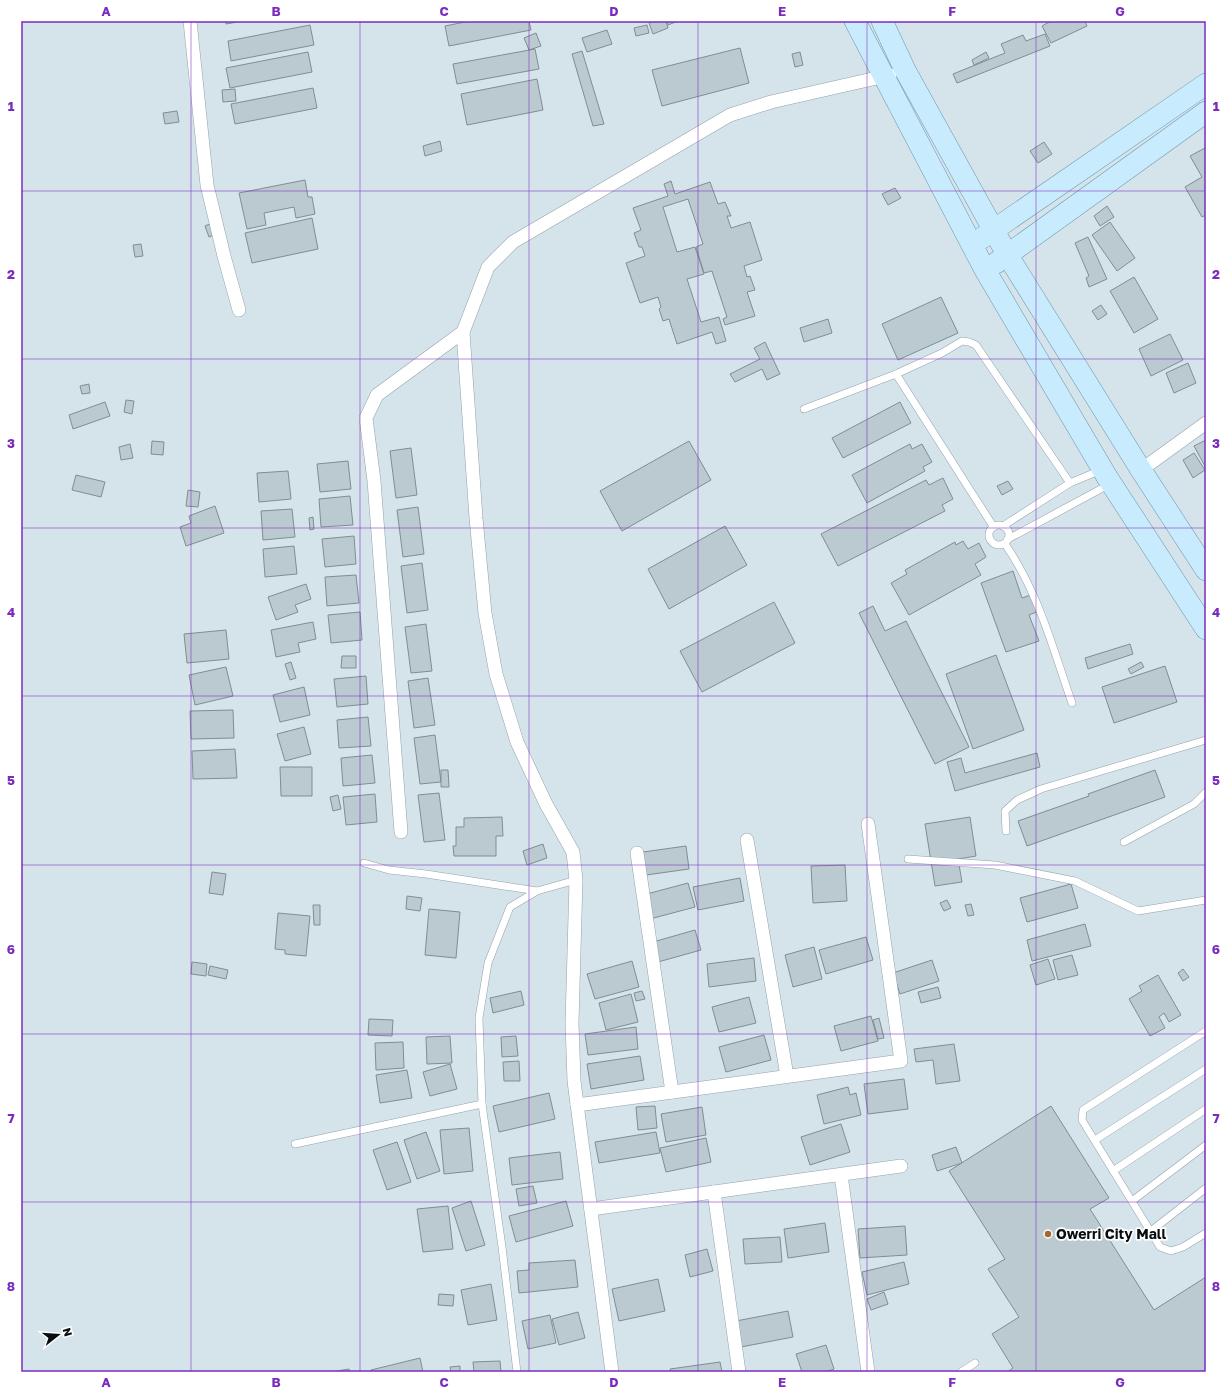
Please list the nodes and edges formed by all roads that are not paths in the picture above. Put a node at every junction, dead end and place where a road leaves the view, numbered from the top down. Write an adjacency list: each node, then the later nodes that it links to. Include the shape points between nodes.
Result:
1 (190, 21): 12 (street, via 207,185)
2 (855, 21): 5 (main road)
3 (882, 21): 4 (main road)
4 (906, 70): 5 (street); 8 (main road)
5 (884, 77): 9 (main road); 13 (street, via 771,102 730,116 513,242 488,267)
6 (1206, 84): 8 (main road)
7 (1204, 118): 10 (main road)
8 (994, 230): 9 (main road); 10 (main road)
9 (972, 245): 11 (main road)
10 (1008, 256): 11 (main road); 17 (main road)
11 (986, 270): 18 (main road)
12 (239, 310)
13 (463, 332): 30 (street, via 377,395 366,418 375,489); 36 (street, via 485,613 496,674 517,742 546,804 573,852)
14 (896, 374): 15 (lane); 19 (lane, via 962,341 976,345); 20 (lane)
15 (804, 409)
16 (1206, 424): 17 (street)
17 (1141, 470): 23 (main road)
18 (1107, 476): 19 (lane); 22 (lane); 24 (main road)
19 (1070, 483): 21 (lane)
20 (993, 526): 21 (lane); 22 (lane, via 989,531 990,541 1000,546)
21 (1003, 526): 22 (lane, via 1009,534)
22 (1007, 542): 25 (lane, via 1028,581)
23 (1206, 570)
24 (1206, 629)
25 (1072, 703)
26 (1206, 740): 29 (lane, via 1048,787 1017,800 1005,811)
27 (1206, 792): 32 (lane, via 1194,804)
28 (868, 824): 41 (street, via 901,1061)
29 (1006, 831)
30 (401, 832)
31 (748, 840): 41 (street)
32 (1124, 842)
33 (637, 853): 42 (street)
34 (908, 859): 38 (lane, via 995,865 1075,881 1138,911)
35 (364, 864): 37 (lane, via 389,870)
36 (576, 880): 37 (lane); 44 (street, via 572,1023)
37 (537, 891): 43 (lane, via 510,907 488,963 479,1018)
38 (1206, 900)
39 (1206, 1031): 46 (lane, via 1083,1110 1082,1120)
40 (1206, 1069): 46 (lane)
41 (787, 1076): 42 (street)
42 (672, 1092): 44 (street)
43 (482, 1104): 47 (lane); 59 (lane)
44 (577, 1105): 55 (street)
45 (1206, 1109): 50 (lane)
46 (1095, 1140): 50 (lane)
47 (295, 1144)
48 (1206, 1145): 54 (lane)
49 (901, 1166): 51 (street)
50 (1113, 1171): 54 (lane)
51 (841, 1174): 53 (street); 62 (street)
52 (1206, 1188): 56 (lane)
53 (714, 1192): 55 (street); 61 (street)
54 (1132, 1201): 56 (lane)
55 (591, 1210): 60 (street)
56 (1151, 1231): 57 (lane, via 1160,1247 1171,1251)
57 (1206, 1233)
58 (975, 1363): 63 (lane)
59 (517, 1372)
60 (612, 1372)
61 (738, 1372)
62 (868, 1372)
63 (961, 1372)

